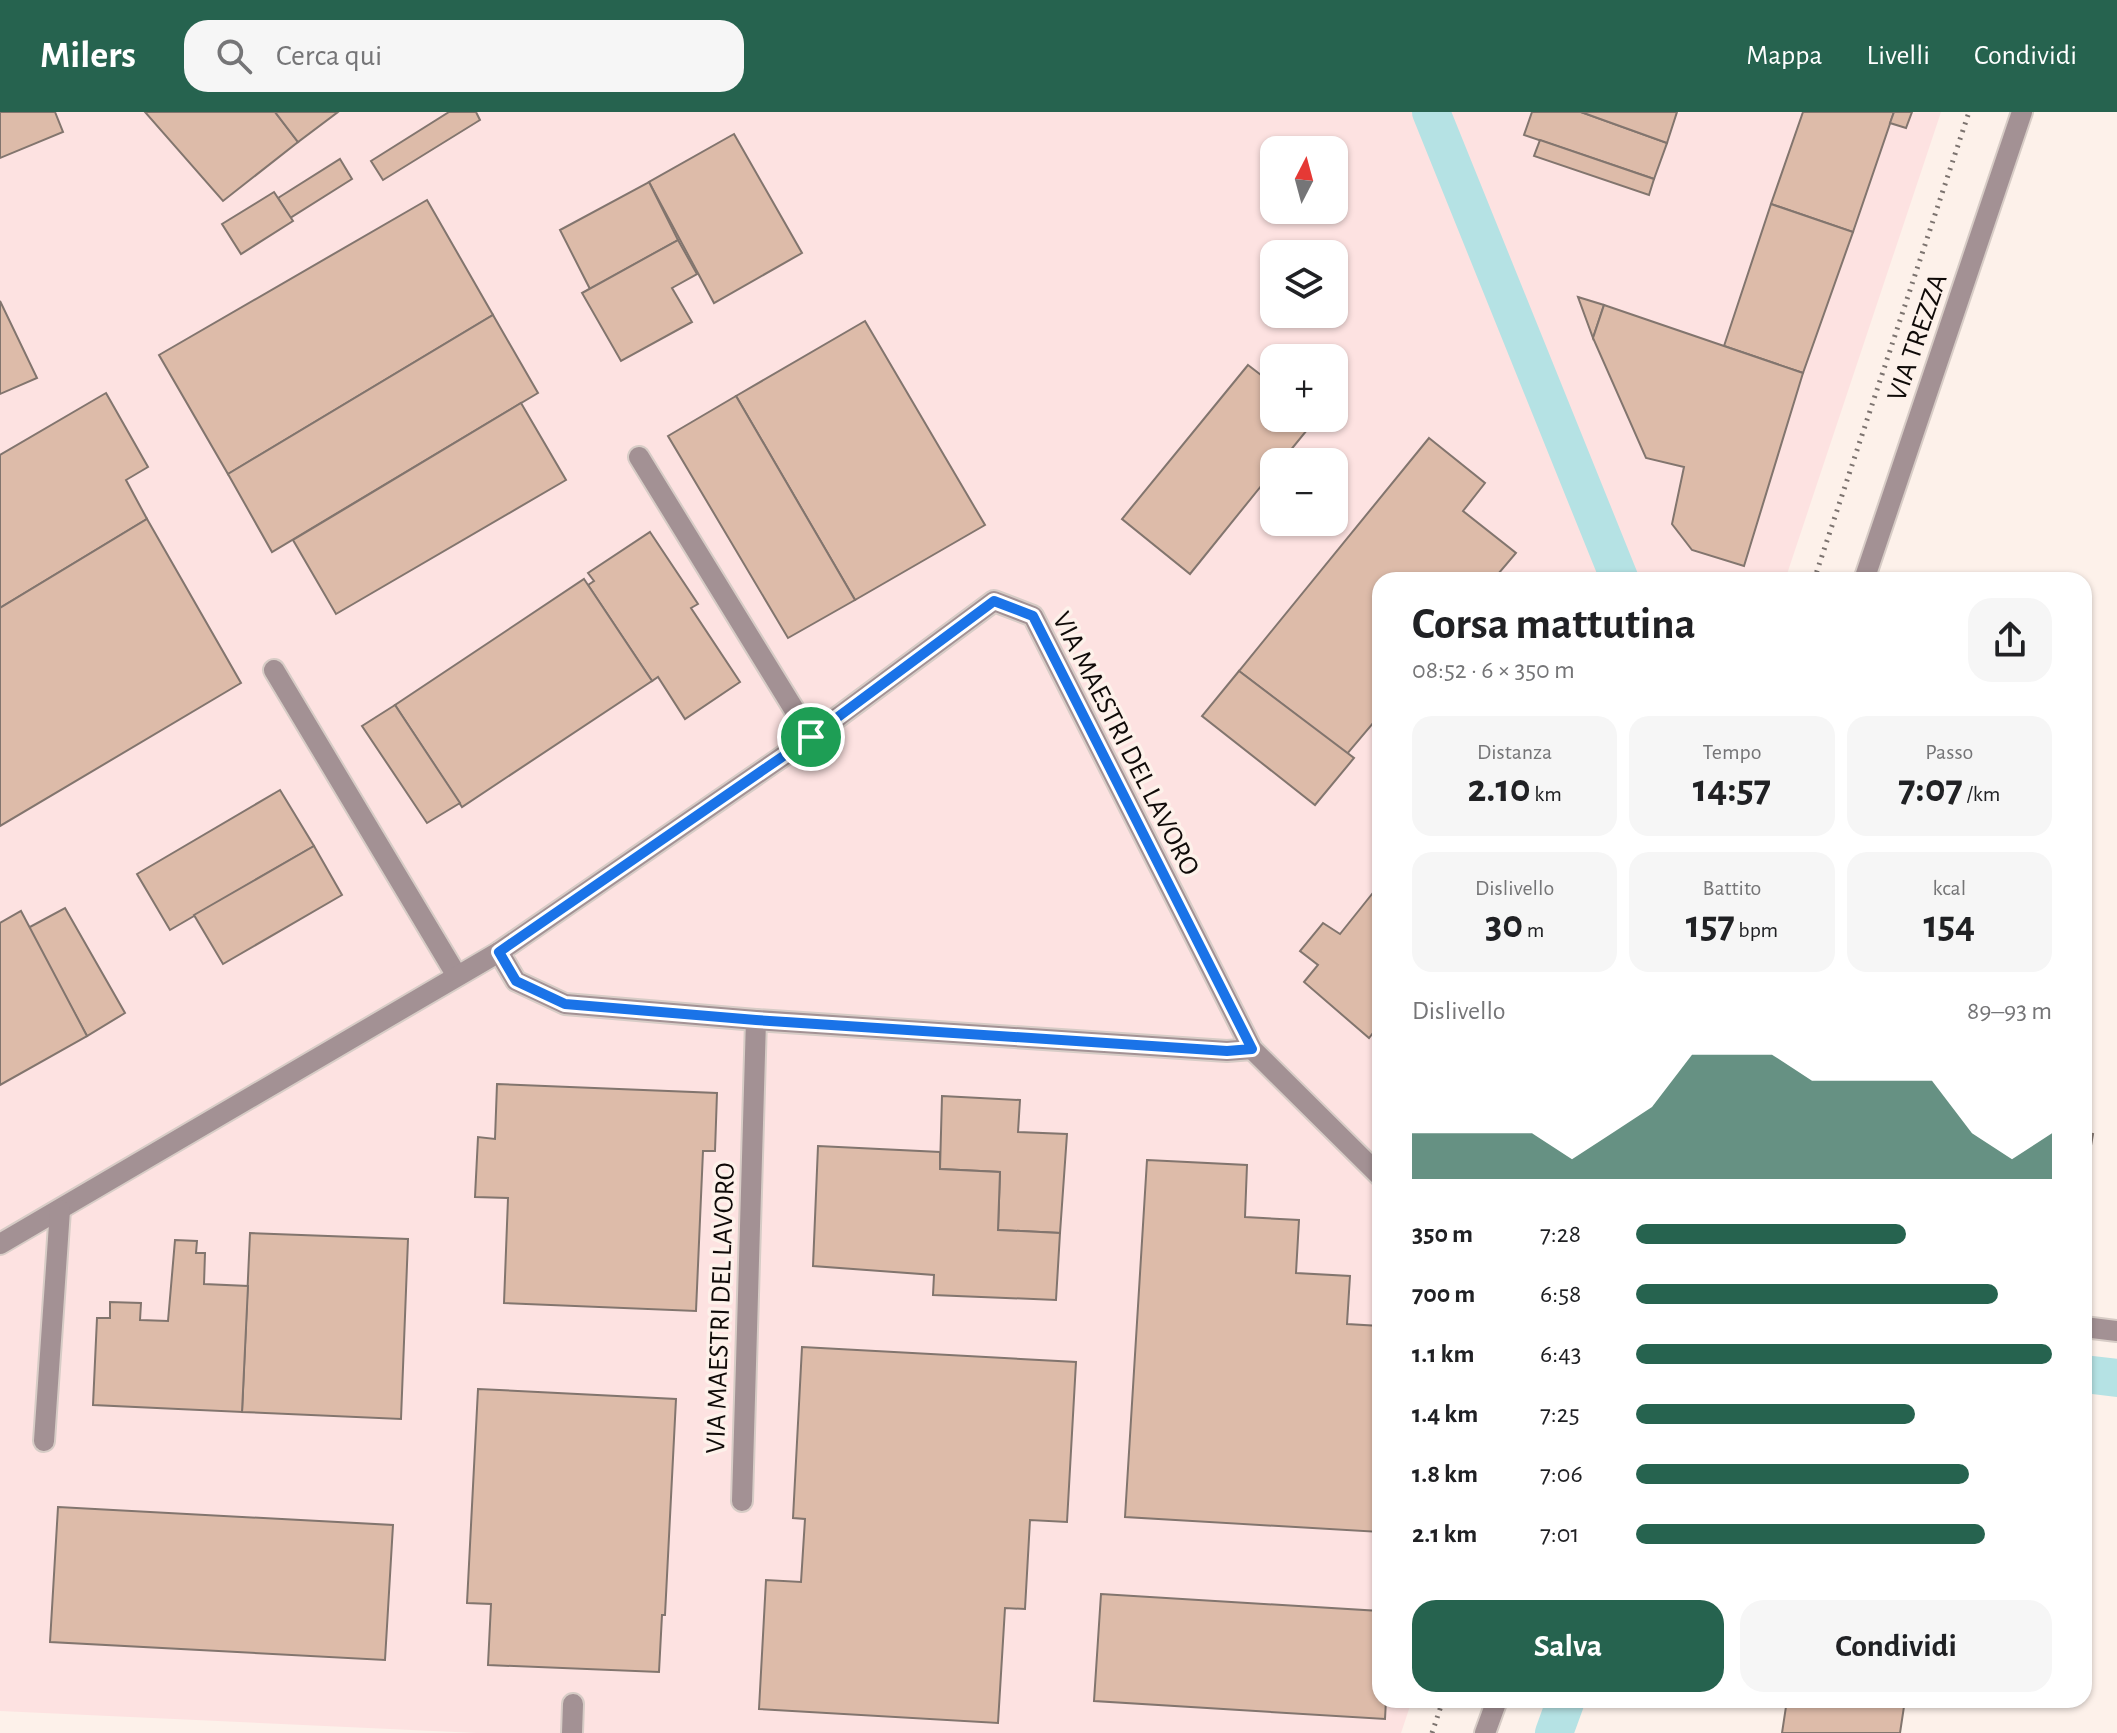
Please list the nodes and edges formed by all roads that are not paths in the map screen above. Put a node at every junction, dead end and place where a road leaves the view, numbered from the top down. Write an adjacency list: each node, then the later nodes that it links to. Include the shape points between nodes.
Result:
1 (2022, 112): 3 (street, VIA TREZZA)
2 (639, 457): 5 (street)
3 (1867, 572)
4 (274, 670): 7 (street)
5 (811, 737): 6 (street, VIA MAESTRI DEL LAVORO); 9 (street, VIA MAESTRI DEL LAVORO, via 994,601 1033,616)
6 (499, 952): 7 (street, VIA MAESTRI DEL LAVORO); 8 (street, via 516,981 565,1004)
7 (457, 976): 11 (street, VIA MAESTRI DEL LAVORO)
8 (756, 1020): 9 (street); 16 (street, VIA MAESTRI DEL LAVORO)
9 (1252, 1049): 10 (street, VIA MAESTRI DEL LAVORO)
10 (1372, 1168)
11 (60, 1210): 12 (street, VIA MAESTRI DEL LAVORO); 15 (street)
12 (0, 1244)
13 (2092, 1328): 14 (street)
14 (2117, 1331)
15 (44, 1441)
16 (742, 1501)
17 (573, 1704): 19 (street)
18 (1494, 1708): 20 (street)
19 (572, 1733)
20 (1485, 1733)

